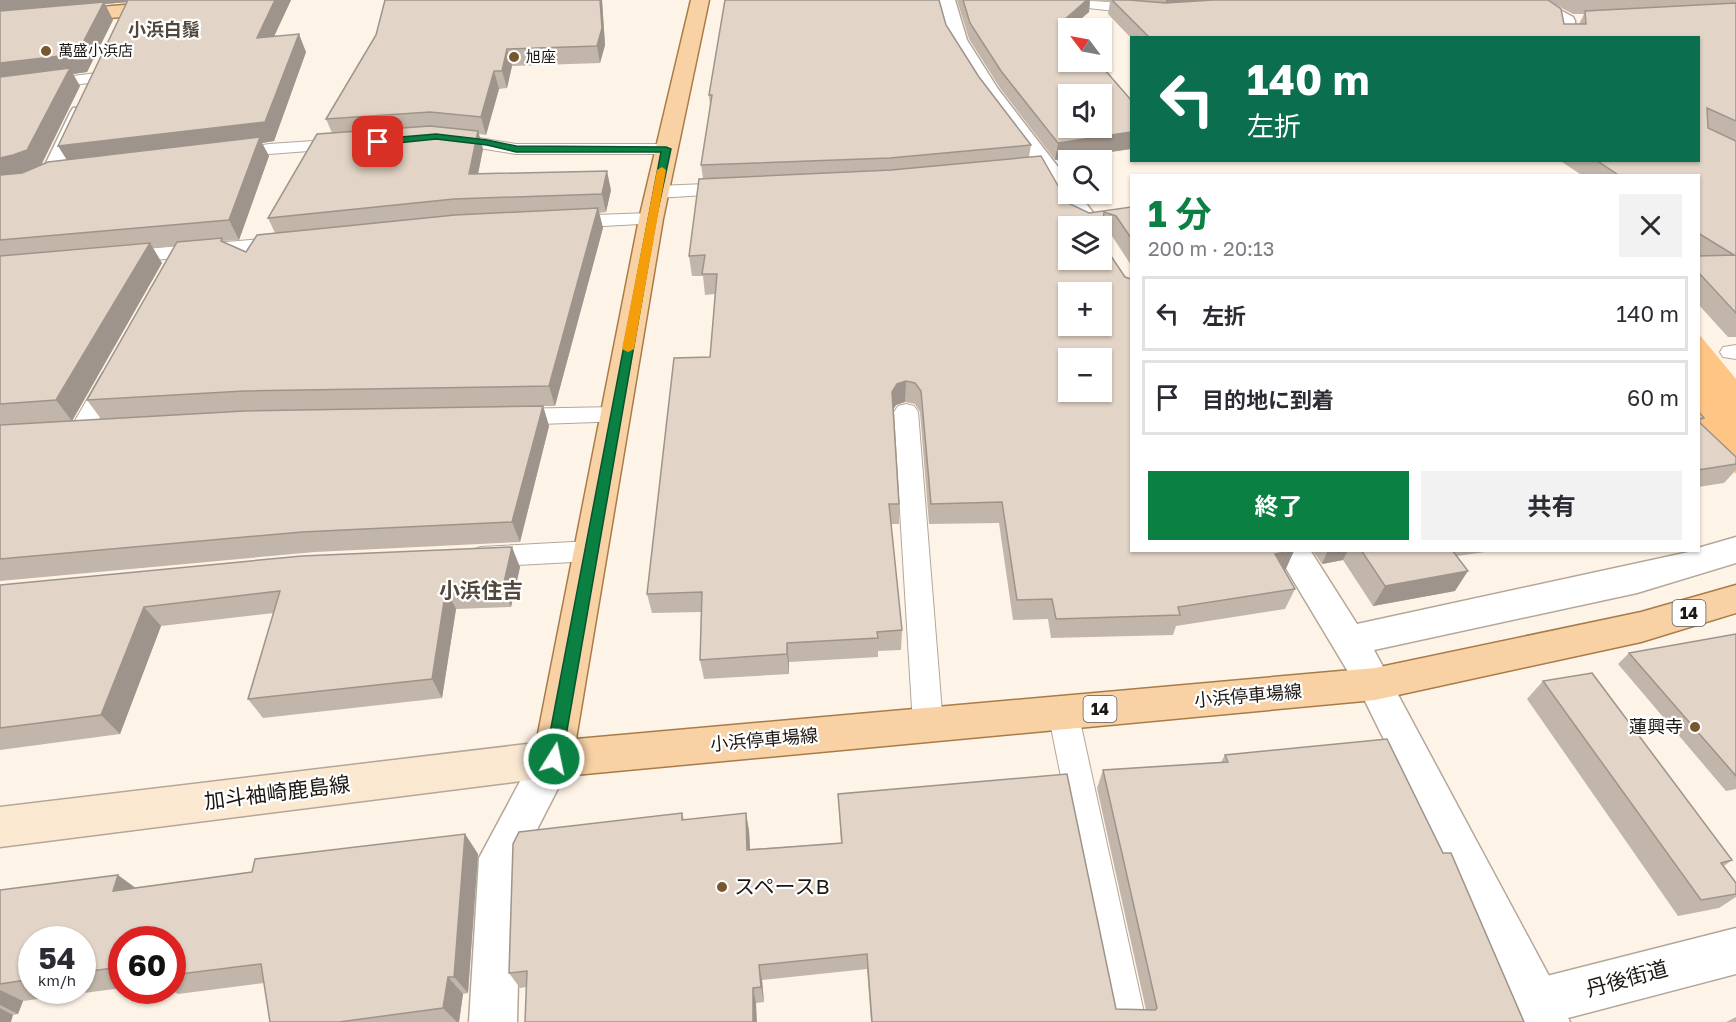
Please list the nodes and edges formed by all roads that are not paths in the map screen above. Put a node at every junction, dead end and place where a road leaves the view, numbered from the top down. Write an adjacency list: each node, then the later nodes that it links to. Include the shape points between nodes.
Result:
1 (245, 0): 7 (main road, via 125,20)
2 (700, 0): 14 (main road)
3 (946, 0): 16 (street, via 957,40 989,92)
4 (1051, 0): 6 (lane)
5 (1528, 0): 8 (street)
6 (1155, 11)
7 (48, 17)
8 (1572, 26)
9 (107, 58): 10 (street)
10 (97, 78): 11 (lane); 19 (street)
11 (0, 90)
12 (428, 138): 14 (lane, via 487,142 516,149)
13 (357, 143): 15 (lane)
14 (666, 149): 22 (main road)
15 (215, 157)
16 (1045, 168): 17 (lane); 23 (street)
17 (1021, 170)
18 (74, 173): 19 (lane)
19 (51, 175): 20 (street, via 33,183)
20 (0, 188)
21 (750, 188): 22 (lane)
22 (654, 206): 24 (lane); 31 (main road)
23 (1083, 216)
24 (544, 223)
25 (307, 241): 26 (lane)
26 (181, 251): 27 (lane); 28 (lane)
27 (102, 259)
28 (170, 271)
29 (120, 361): 33 (lane)
30 (906, 412): 42 (lane)
31 (616, 415): 32 (lane); 35 (main road)
32 (492, 418)
33 (81, 431)
34 (1736, 550): 39 (street, via 1637,579)
35 (591, 552): 37 (lane); 43 (main road)
36 (1293, 552): 39 (street)
37 (455, 558)
38 (1736, 599): 40 (main road, 小浜停車場線 / 14, via 1641,627)
39 (1348, 641): 40 (street)
40 (1375, 684): 41 (main road, 小浜停車場線 / 14); 46 (street)
41 (1064, 712): 42 (main road, 小浜停車場線 / 14); 48 (lane)
42 (928, 725): 43 (main road, 小浜停車場線 / 14)
43 (554, 759): 44 (main road, 加斗袖崎鹿島線); 47 (street, via 500,858)
44 (0, 827)
45 (1736, 951): 46 (street, 丹後街道)
46 (1543, 1012)
47 (493, 1022)
48 (1128, 1022)

